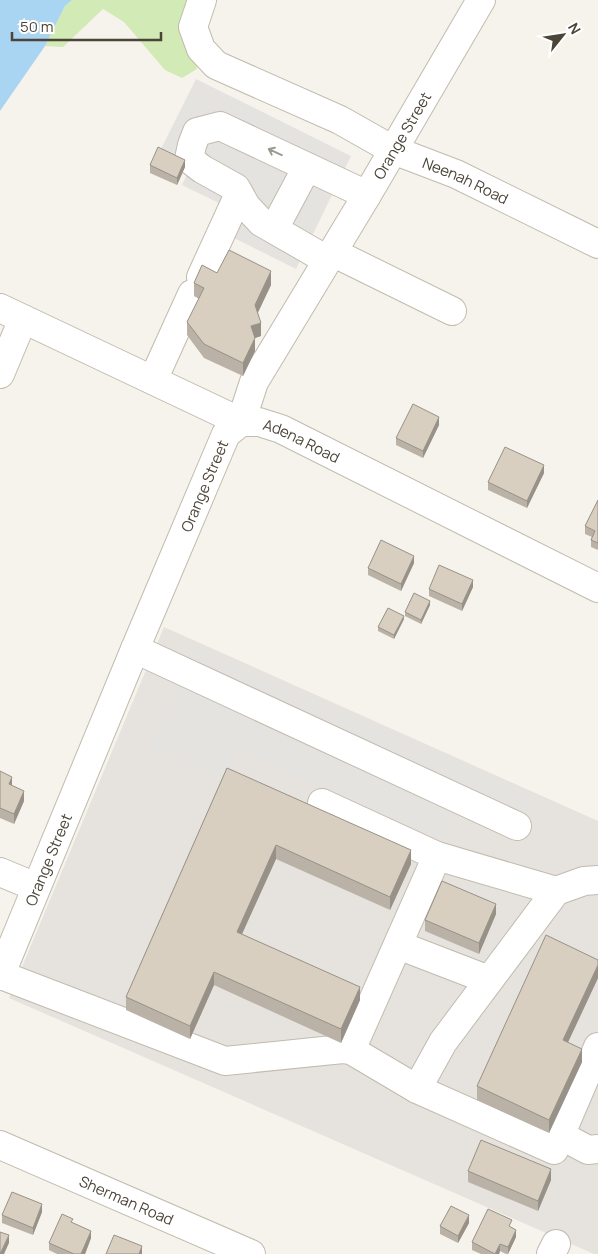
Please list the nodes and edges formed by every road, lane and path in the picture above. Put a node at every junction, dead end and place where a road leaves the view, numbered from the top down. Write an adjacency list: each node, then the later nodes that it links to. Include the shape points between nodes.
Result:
1 (202, 0): 3 (street, Neenah Road, via 193,27 201,49 216,65 340,120)
2 (481, 0): 3 (street, Orange Street)
3 (393, 150): 6 (street, Orange Street); 8 (street, Neenah Road, via 456,174)
4 (307, 167): 5 (street, one-way to 5, via 220,126 197,132 190,159 236,188); 6 (street); 7 (street)
5 (239, 194): 7 (street, via 261,222); 13 (street)
6 (367, 195): 9 (street, Orange Street)
7 (274, 229): 9 (street)
8 (598, 244)
9 (330, 256): 10 (street); 14 (street, Orange Street, via 254,382)
10 (452, 312)
11 (12, 314): 12 (street); 13 (street, Adena Road)
12 (0, 374)
13 (153, 380): 14 (street, Adena Road)
14 (241, 422): 15 (street, Adena Road, via 259,422 281,429); 16 (street, Orange Street, via 226,434 222,442)
15 (598, 588)
16 (134, 649): 18 (street); 22 (street, Orange Street)
17 (322, 803): 19 (street)
18 (517, 826)
19 (437, 856): 23 (street); 24 (street)
20 (0, 872): 22 (street)
21 (598, 880): 23 (street, via 584,881)
22 (36, 887): 25 (street, Orange Street)
23 (556, 891): 26 (street)
24 (398, 945): 26 (street); 28 (street)
25 (0, 976): 28 (street, via 225,1061)
26 (490, 980): 29 (street, via 443,1042)
27 (598, 1047): 30 (street)
28 (351, 1050): 29 (street)
29 (417, 1089): 30 (street, via 554,1150)
30 (560, 1135): 32 (street, via 588,1150)
31 (0, 1145): 33 (street, Sherman Road)
32 (598, 1149)
33 (251, 1254)

